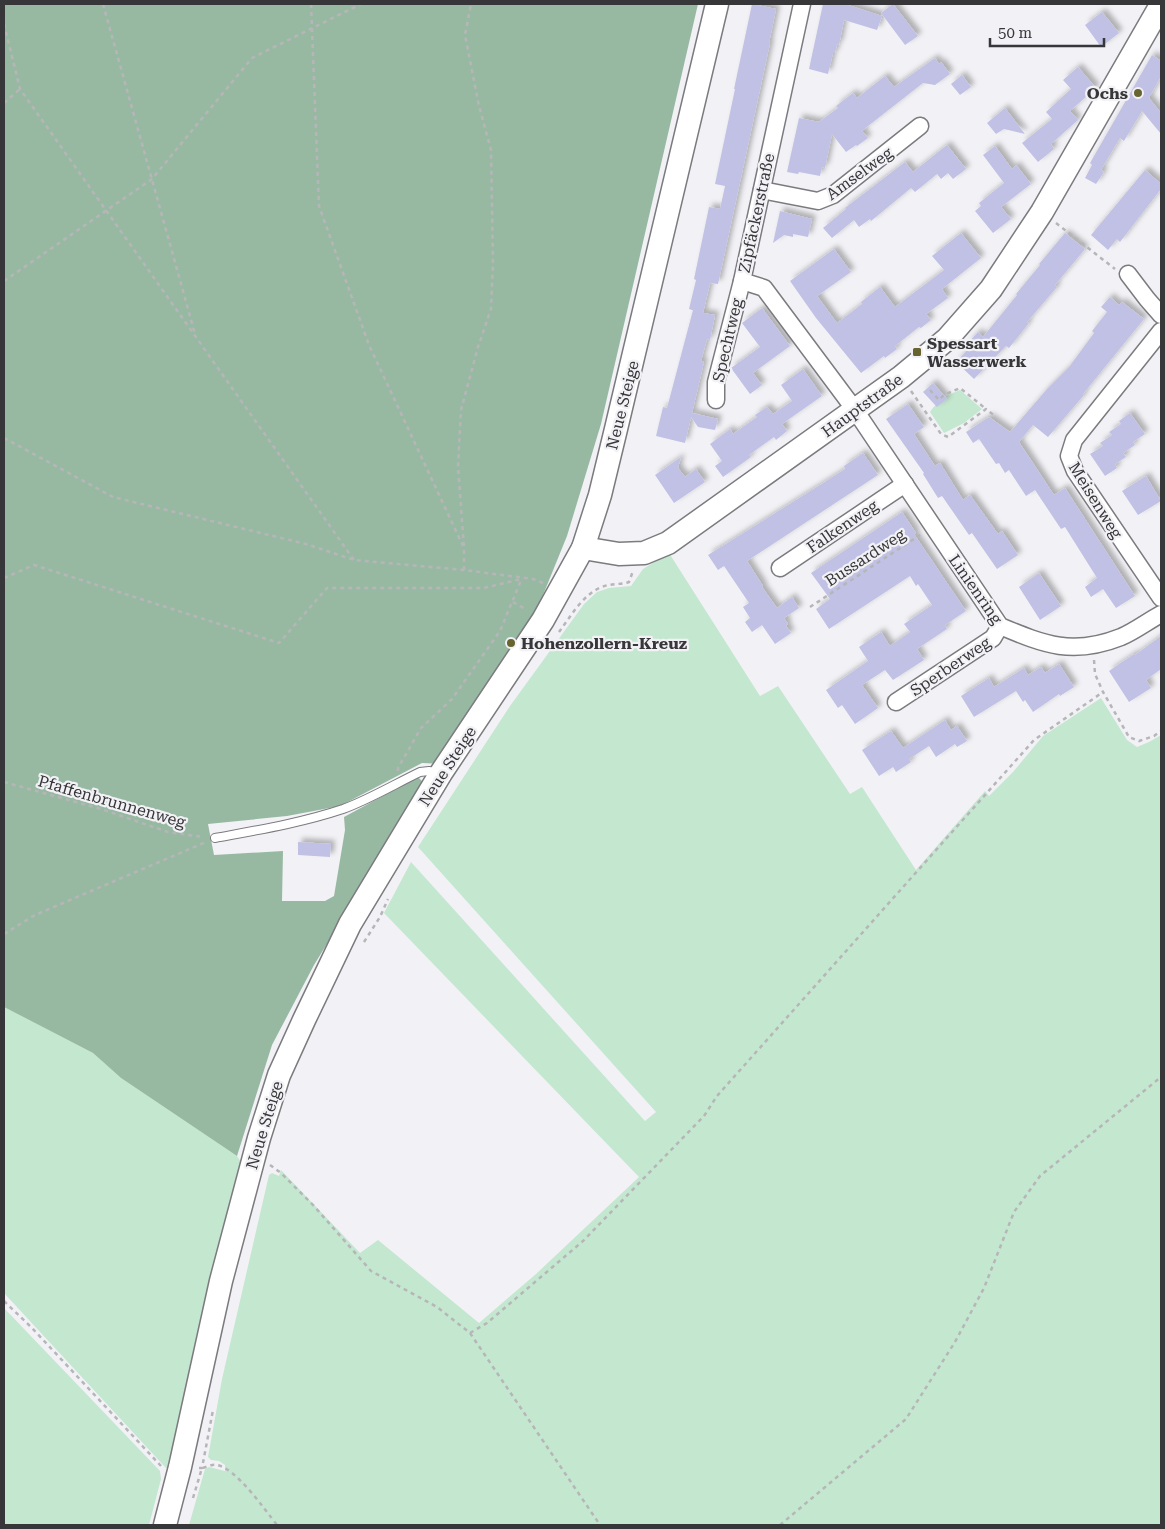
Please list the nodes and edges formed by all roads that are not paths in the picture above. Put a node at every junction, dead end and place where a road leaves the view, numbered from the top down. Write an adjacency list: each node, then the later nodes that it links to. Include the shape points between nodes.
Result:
1 (717, 4): 13 (main road, Neue Steige, via 600,495)
2 (802, 4): 5 (street, Zipfäckerstraße)
3 (1160, 12): 11 (main road, Hauptstraße, via 1042,212 991,289 947,339)
4 (920, 126): 5 (street, Amselweg, via 833,196 818,201)
5 (762, 190): 7 (street, Zipfäckerstraße)
6 (1128, 274): 8 (street)
7 (742, 281): 10 (street, Spechtweg, via 716,382); 11 (street, Zipfäckerstraße, via 764,288)
8 (1161, 315)
9 (1161, 331): 15 (street, Meisenweg, via 1074,440 1069,456 1075,471)
10 (716, 400)
11 (855, 410): 12 (street, Linienring); 13 (main road, Hauptstraße, via 668,543 644,553 619,554)
12 (905, 484): 14 (street, Falkenweg); 17 (street, Linienring)
13 (583, 548): 19 (main road, Neue Steige, via 543,620)
14 (780, 568)
15 (1161, 598)
16 (1161, 614): 17 (street, Linienring, via 1123,636 1093,646 1064,647)
17 (1000, 626): 18 (street, Sperberweg, via 993,638)
18 (896, 702)
19 (441, 773): 20 (lane, via 420,772 345,808 305,821); 21 (main road, Neue Steige, via 350,924 279,1075 259,1138 173,1469)
20 (215, 838)
21 (165, 1525)

